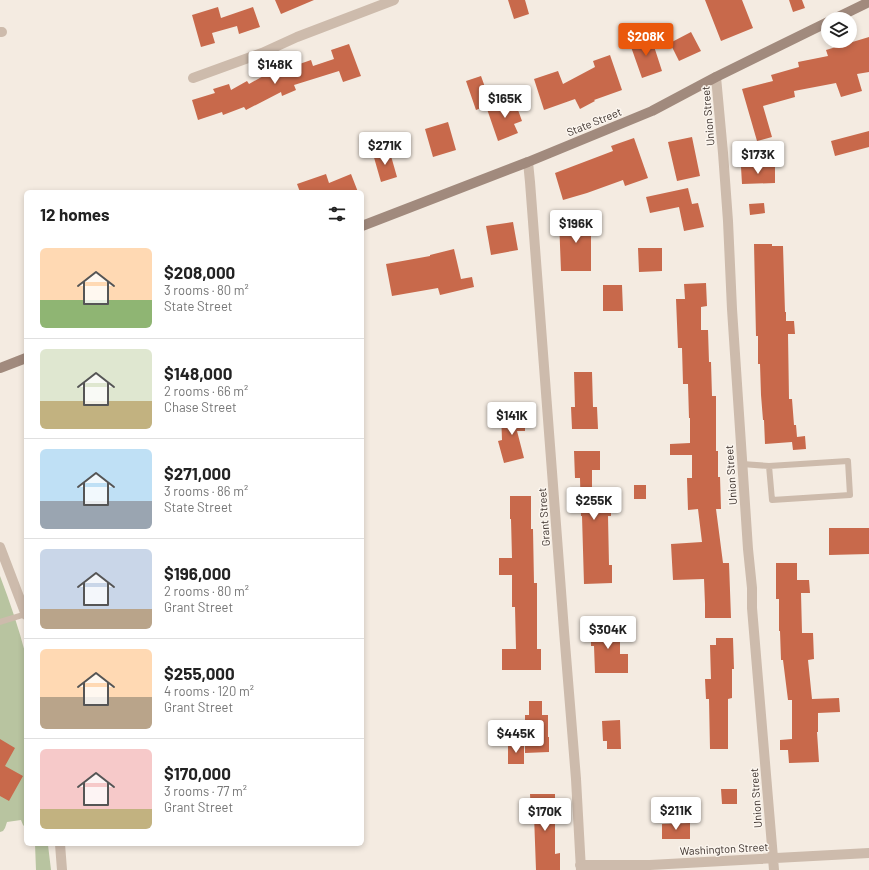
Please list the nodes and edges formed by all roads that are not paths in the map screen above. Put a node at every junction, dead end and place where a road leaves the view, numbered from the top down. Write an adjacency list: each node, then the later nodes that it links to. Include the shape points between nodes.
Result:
1 (394, 0): 5 (street)
2 (869, 2): 3 (main road)
3 (848, 12)
4 (821, 26): 6 (main road, State Street)
5 (193, 78)
6 (716, 78): 7 (main road, State Street, via 652,111); 11 (street, Union Street, via 726,190)
7 (528, 162): 8 (main road, State Street); 20 (street, Grant Street)
8 (364, 225)
9 (24, 359): 10 (main road)
10 (0, 368)
11 (742, 464): 12 (lane); 19 (street, Union Street)
12 (769, 466): 12 (lane, via 848,461 850,495 772,500)
13 (0, 547): 14 (street)
14 (24, 608)
15 (24, 615): 16 (lane)
16 (0, 622)
17 (60, 846): 21 (street)
18 (869, 854): 19 (street, Washington Street)
19 (773, 858): 20 (street, Washington Street); 22 (street, Union Street)
20 (581, 868)
21 (62, 870)
22 (774, 870)

